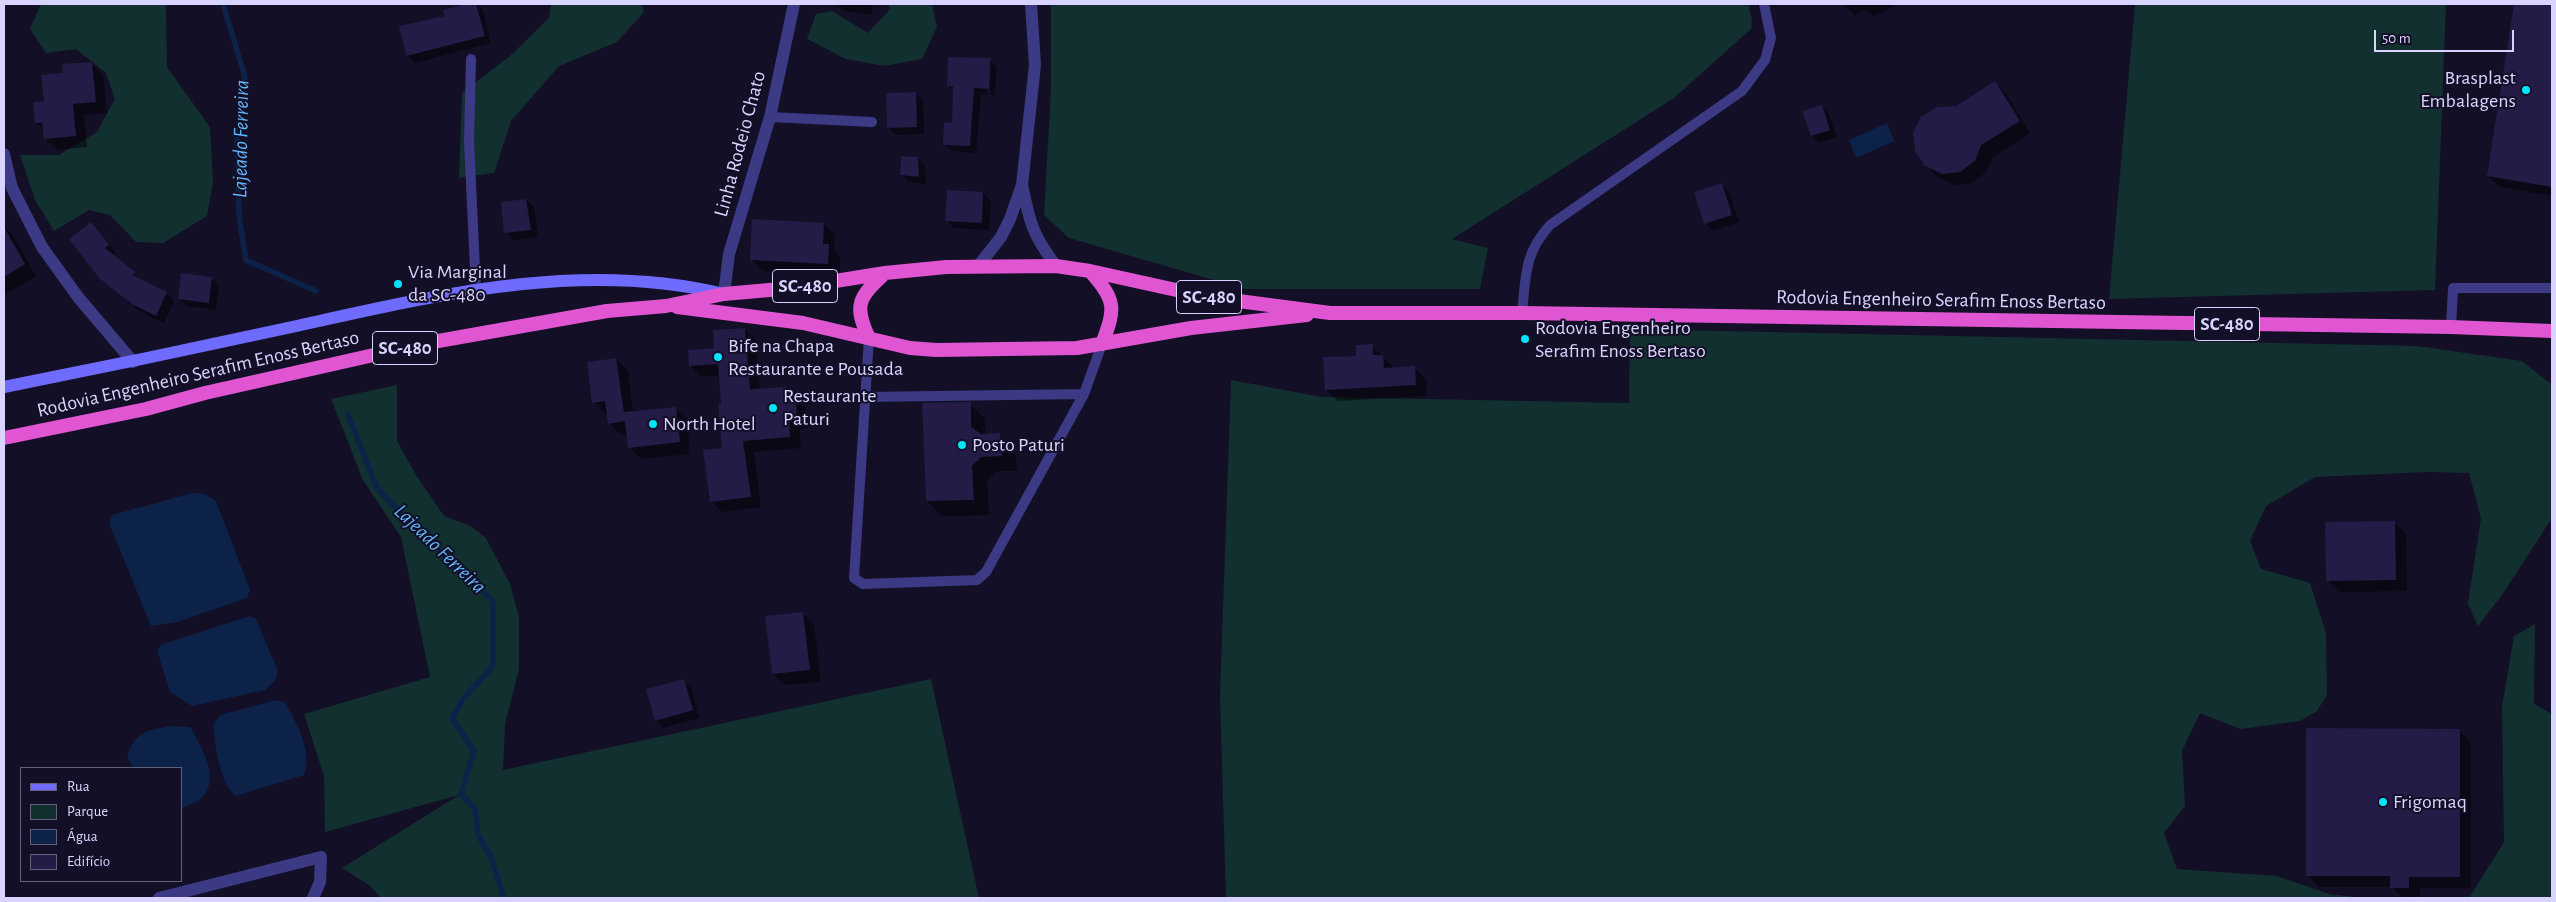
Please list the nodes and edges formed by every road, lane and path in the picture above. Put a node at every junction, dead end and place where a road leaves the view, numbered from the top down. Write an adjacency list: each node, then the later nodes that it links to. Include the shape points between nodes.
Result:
1 (794, 4): 5 (street, Linha Rodeio Chato)
2 (1031, 4): 8 (street, via 1035,65)
3 (1764, 4): 18 (lane, via 1771,38 1765,60 1742,92 1550,225 1528,258)
4 (471, 60): 14 (lane, via 469,141)
5 (770, 117): 6 (lane); 15 (street, Linha Rodeio Chato, via 729,254)
6 (872, 122)
7 (4, 154): 23 (street, via 12,188 42,247 78,297)
8 (1022, 185): 9 (street, via 1007,225); 10 (street, via 1037,240)
9 (979, 265): 10 (highway, Rodovia Engenheiro Serafim Enoss Bertaso / SC-480); 12 (highway, Rodovia Engenheiro Serafim Enoss Bertaso / SC-480)
10 (1056, 266): 11 (highway, Rodovia Engenheiro Serafim Enoss Bertaso / SC-480)
11 (1090, 271): 17 (highway, Rodovia Engenheiro Serafim Enoss Bertaso / SC-480, via 1208,297); 22 (highway, via 1106,290 1113,307)
12 (885, 273): 15 (highway, Rodovia Engenheiro Serafim Enoss Bertaso / SC-480, via 792,288); 21 (highway, via 867,290 859,306)
13 (2552, 288): 19 (lane, via 2453,288)
14 (476, 290): 15 (main road, via 544,281 636,279 692,286); 23 (main road, via 396,304)
15 (724, 294): 16 (highway, Rodovia Engenheiro Serafim Enoss Bertaso / SC-480)
16 (666, 306): 21 (highway, Rodovia Engenheiro Serafim Enoss Bertaso / SC-480, via 803,323); 27 (highway, Rodovia Engenheiro Serafim Enoss Bertaso / SC-480, via 606,311 428,343 146,409)
17 (1330, 312): 18 (highway, Rodovia Engenheiro Serafim Enoss Bertaso / SC-480); 22 (highway, Rodovia Engenheiro Serafim Enoss Bertaso / SC-480, via 1192,328)
18 (1522, 313): 19 (highway, Rodovia Engenheiro Serafim Enoss Bertaso / SC-480)
19 (2451, 327): 20 (highway, Rodovia Engenheiro Serafim Enoss Bertaso / SC-480)
20 (2552, 331)
21 (869, 338): 22 (highway, Rodovia Engenheiro Serafim Enoss Bertaso / SC-480, via 910,348 936,350 1047,350); 26 (lane)
22 (1102, 344): 25 (lane)
23 (133, 362): 24 (main road)
24 (4, 387)
25 (1084, 394): 26 (lane); 26 (lane, via 986,572 977,580 863,584 854,578)
26 (864, 397)
27 (4, 438)
28 (159, 898): 29 (street, via 321,857 320,882)
29 (313, 898)

